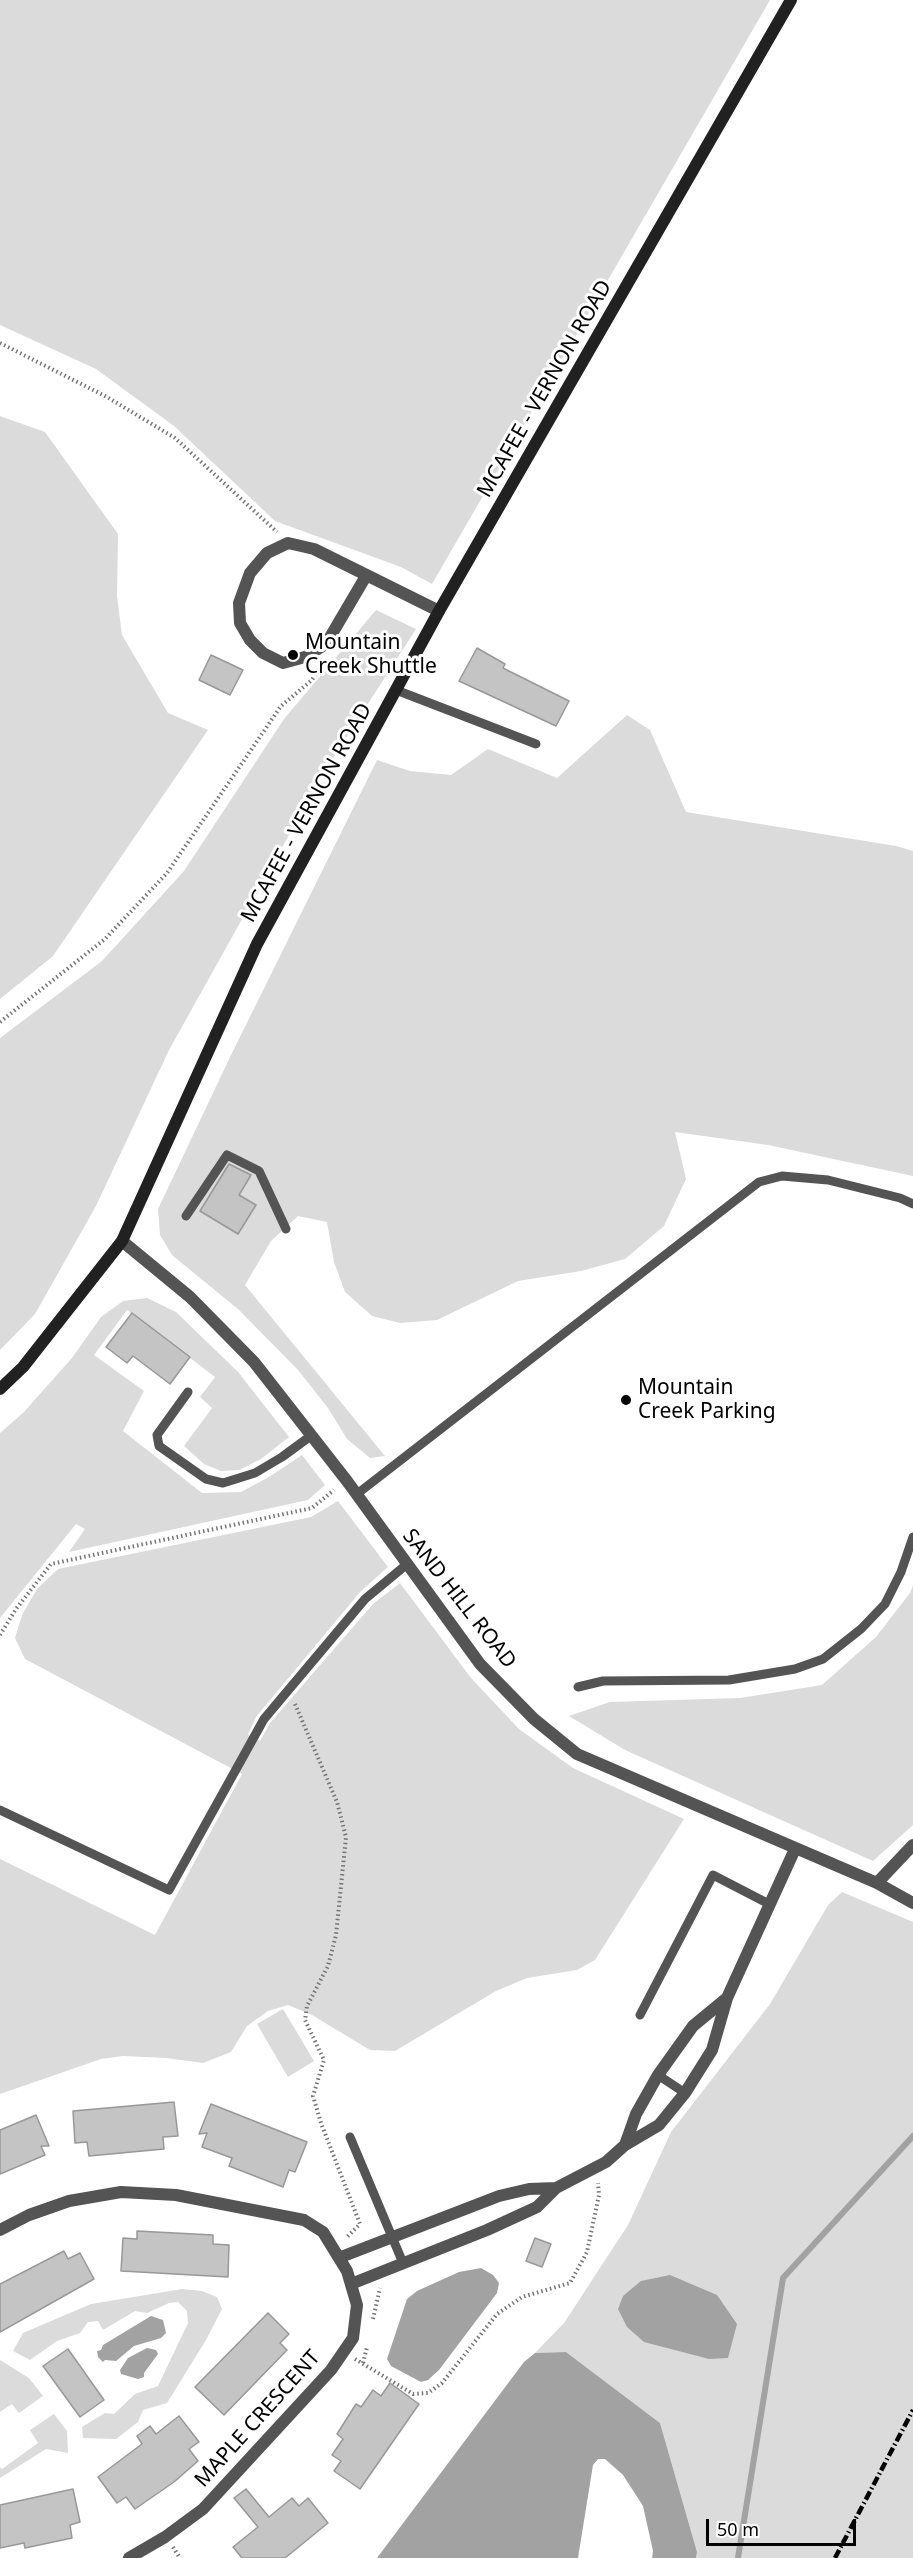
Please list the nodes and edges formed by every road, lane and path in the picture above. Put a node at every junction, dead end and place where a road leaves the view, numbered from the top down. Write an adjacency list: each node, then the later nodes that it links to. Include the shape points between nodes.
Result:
1 (791, 0): 5 (main road, MCAFEE - VERNON ROAD)
2 (0, 343): 3 (path, via 107,397 175,438)
3 (288, 543): 4 (street, via 314,549); 6 (street, via 267,553 250,573 239,603 240,623 263,653 283,663 305,657)
4 (366, 576): 5 (street); 6 (street)
5 (439, 611): 7 (main road, MCAFEE - VERNON ROAD)
6 (326, 644): 9 (path, via 328,657 312,680 281,706 166,873 105,939)
7 (396, 690): 8 (lane); 13 (main road, MCAFEE - VERNON ROAD, via 257,944)
8 (536, 744)
9 (0, 1022)
10 (913, 1204): 18 (lane, via 828,1180 782,1176 759,1182)
11 (186, 1216): 12 (lane, via 227,1155 259,1171)
12 (286, 1229)
13 (122, 1241): 14 (main road, MCAFEE - VERNON ROAD, via 23,1367); 16 (street, SAND HILL ROAD, via 190,1297 254,1362)
14 (0, 1389)
15 (188, 1392): 16 (lane, via 157,1435 159,1446 206,1479 223,1484 255,1473)
16 (312, 1435): 17 (street, SAND HILL ROAD)
17 (347, 1481): 18 (street, SAND HILL ROAD); 21 (path, via 312,1508 51,1564)
18 (357, 1494): 20 (street, SAND HILL ROAD)
19 (913, 1537): 22 (lane, via 885,1604 823,1659 795,1669 729,1680 603,1681)
20 (406, 1565): 23 (lane, via 364,1599); 26 (street, SAND HILL ROAD, via 480,1664 534,1719 577,1754)
21 (0, 1635)
22 (578, 1687)
23 (288, 1691): 24 (lane, via 264,1719 169,1890); 40 (path, via 337,1802 345,1837 336,1935 328,1966 307,2006 305,2020 324,2060 313,2096 360,2224)
24 (0, 1810)
25 (913, 1845): 27 (street)
26 (795, 1849): 27 (street, SAND HILL ROAD); 29 (street)
27 (877, 1883): 28 (street, SAND HILL ROAD)
28 (913, 1903)
29 (769, 1904): 30 (street); 31 (lane, via 713,1875)
30 (727, 1998): 32 (street, via 693,2026); 33 (street, via 712,2050)
31 (640, 2015)
32 (658, 2075): 33 (lane); 35 (street, via 636,2114)
33 (685, 2093): 35 (street, via 659,2125)
34 (350, 2137): 39 (lane)
35 (625, 2145): 36 (street)
36 (596, 2167): 37 (street); 43 (path, via 599,2195 586,2252 570,2283 522,2297 497,2314 442,2383 428,2393 413,2394)
37 (556, 2188): 39 (street, via 499,2196); 41 (street, via 537,2207)
38 (0, 2230): 40 (street, MAPLE CRESCENT, via 69,2201 122,2192 176,2194 304,2220 323,2232)
39 (392, 2237): 40 (street); 41 (lane)
40 (338, 2254): 42 (street, MAPLE CRESCENT)
41 (403, 2263): 42 (street)
42 (349, 2278): 43 (street, MAPLE CRESCENT, via 357,2306 353,2338)
43 (343, 2352): 44 (street, MAPLE CRESCENT, via 331,2370 203,2509)
44 (129, 2558)

